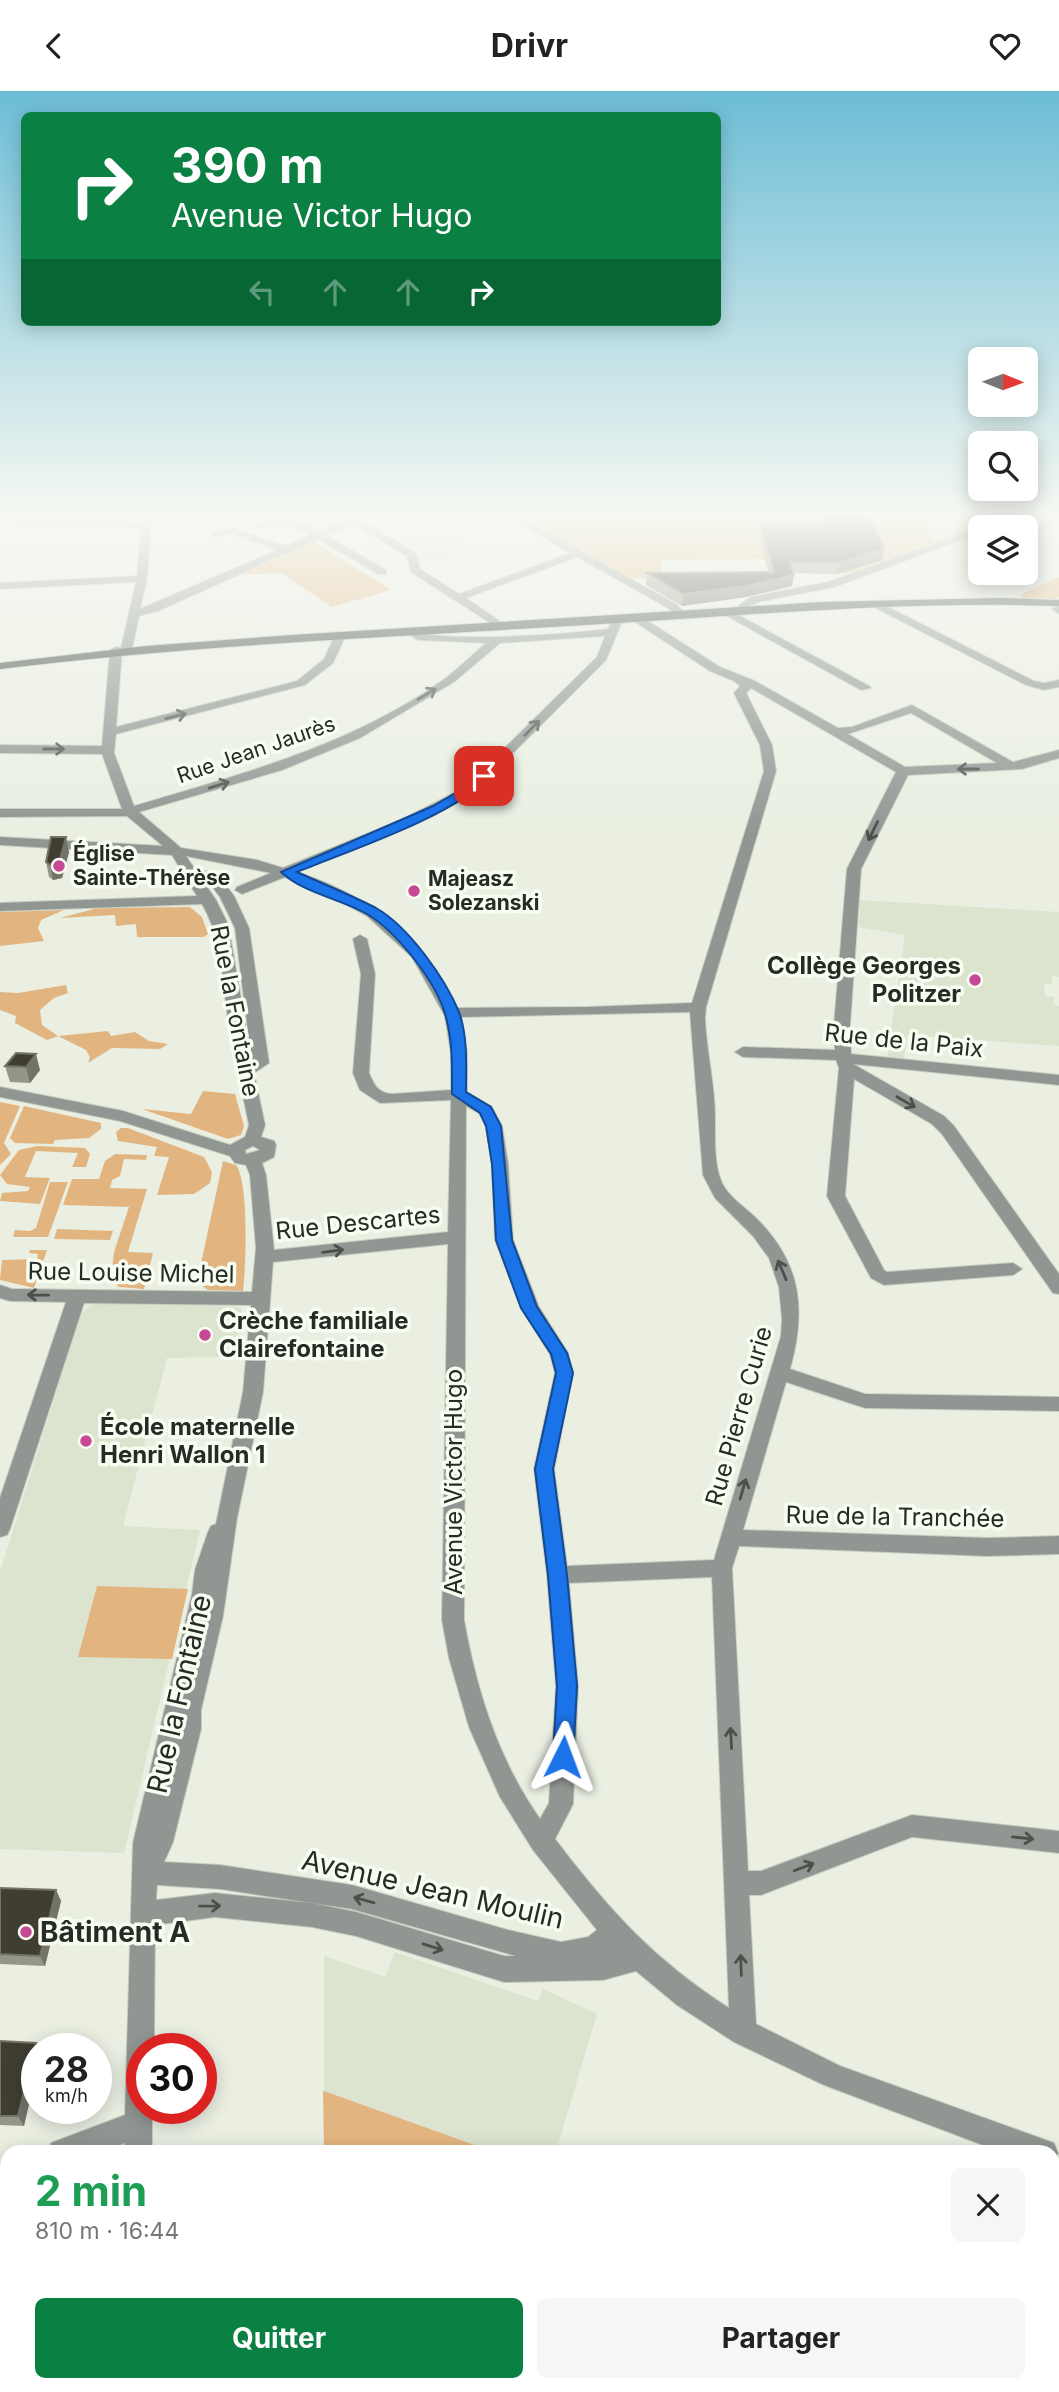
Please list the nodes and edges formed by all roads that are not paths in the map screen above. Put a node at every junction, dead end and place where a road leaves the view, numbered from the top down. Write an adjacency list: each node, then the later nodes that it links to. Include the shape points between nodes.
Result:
1 (133, 619): 13 (street)
2 (492, 619): 8 (street)
3 (612, 619): 8 (main road)
4 (618, 619): 10 (street)
5 (638, 619): 15 (street, via 735,687)
6 (741, 619): 17 (street)
7 (906, 619): 16 (street, via 1030,683 1044,688)
8 (502, 626): 9 (main road)
9 (411, 631): 11 (main road); 12 (street, via 418,637)
10 (612, 632): 12 (street, via 550,640); 29 (street, one-way to 10, via 406,823 468,791 602,658)
11 (340, 635): 13 (main road); 18 (street, one-way to 11, via 301,683 329,661)
12 (496, 640): 25 (street, Rue Jean Jaurès, one-way to 12, via 278,767 356,735 450,680)
13 (121, 650): 14 (main road); 18 (street)
14 (0, 666)
15 (741, 683): 19 (street, via 770,694); 35 (street, Rue Pierre Curie, via 740,693 766,745 770,771)
16 (1059, 683)
17 (865, 688)
18 (110, 732): 21 (street)
19 (835, 732): 23 (street, via 854,730 912,709); 24 (street)
20 (0, 749): 21 (street, one-way to 21)
21 (108, 750): 25 (street)
22 (1059, 754): 23 (street)
23 (1012, 766): 24 (street, one-way to 24)
24 (903, 771): 38 (street, one-way to 38, via 854,869 842,1025)
25 (130, 812): 26 (street, Rue Jean Jaurès); 28 (street)
26 (0, 813)
27 (0, 841): 28 (street, Avenue Victor Hugo)
28 (176, 850): 29 (street, Avenue Victor Hugo); 32 (street, Rue la Fontaine)
29 (287, 872): 31 (street); 36 (street, Avenue Victor Hugo, via 373,912 414,951)
30 (209, 874): 31 (street, Rue la Fontaine)
31 (235, 893): 39 (street, Rue la Fontaine, via 261,1063)
32 (209, 900): 33 (street); 39 (street, Rue la Fontaine, via 226,943)
33 (0, 907)
34 (360, 939): 42 (street, via 368,974 361,1073 368,1090 392,1099)
35 (698, 1007): 36 (street); 53 (street, Rue Pierre Curie, one-way to 35, via 790,1336 791,1298 786,1278 761,1233 714,1183 696,1032)
36 (452, 1013): 42 (street, Avenue Victor Hugo, via 459,1053)
37 (743, 1052): 38 (street, Rue de la Paix)
38 (845, 1062): 40 (street, Rue de la Paix); 48 (street, via 836,1196 877,1274 884,1279); 49 (street, one-way to 49, via 948,1130)
39 (247, 1071): 43 (street, Rue la Fontaine, via 257,1125)
40 (1059, 1080)
41 (0, 1091): 44 (street, via 123,1116)
42 (459, 1094): 46 (street, Avenue Victor Hugo); 59 (street, via 485,1110 494,1126 504,1240 530,1308 559,1353 564,1373 544,1469)
43 (252, 1140): 44 (street, via 240,1144); 45 (street, via 264,1142 269,1149 265,1157)
44 (236, 1152): 45 (street, via 241,1159)
45 (253, 1161): 47 (street, Rue la Fontaine, via 262,1204)
46 (457, 1237): 47 (street, Rue Descartes, one-way to 46); 60 (street, Avenue Victor Hugo, via 453,1619 462,1675 482,1735 513,1800)
47 (265, 1258): 52 (street, Rue la Fontaine)
48 (1013, 1269)
49 (1059, 1288)
50 (0, 1291): 51 (street, Rue Louise Michel, one-way to 50)
51 (77, 1296): 52 (street, Rue Louise Michel); 55 (street)
52 (262, 1299): 62 (street, Rue la Fontaine, via 253,1392 190,1729 161,1842)
53 (778, 1372): 54 (street, via 865,1401); 56 (street, Rue Pierre Curie, one-way to 53)
54 (1059, 1404)
55 (0, 1529)
56 (730, 1534): 57 (street, Rue de la Tranchée, via 744,1539); 58 (street, Rue Pierre Curie)
57 (1059, 1545)
58 (722, 1568): 59 (street); 63 (street, Rue Pierre Curie, one-way to 58)
59 (558, 1575): 60 (street, via 567,1686 561,1804)
60 (541, 1842): 65 (street, Avenue Victor Hugo)
61 (1059, 1842): 63 (street, one-way to 61, via 761,1883 912,1826)
62 (147, 1873): 64 (street, Rue la Fontaine); 65 (street, Avenue Jean Moulin, one-way to 62, via 593,1948 561,1954 352,1897 220,1877)
63 (738, 1883): 68 (street, Rue Pierre Curie, one-way to 63)
64 (143, 1914): 66 (street, Avenue Jean Moulin, one-way to 66, via 215,1905 312,1915 504,1969 603,1967); 67 (street, Rue la Fontaine)
65 (615, 1931): 66 (street, Avenue Victor Hugo)
66 (640, 1958): 68 (street, Avenue Victor Hugo, via 680,1993)
67 (142, 2033)
68 (744, 2033): 72 (street, Avenue Victor Hugo, via 845,2083)
69 (138, 2124): 70 (street); 71 (street, Rue la Fontaine)
70 (82, 2145)
71 (138, 2145)
72 (1021, 2145)

